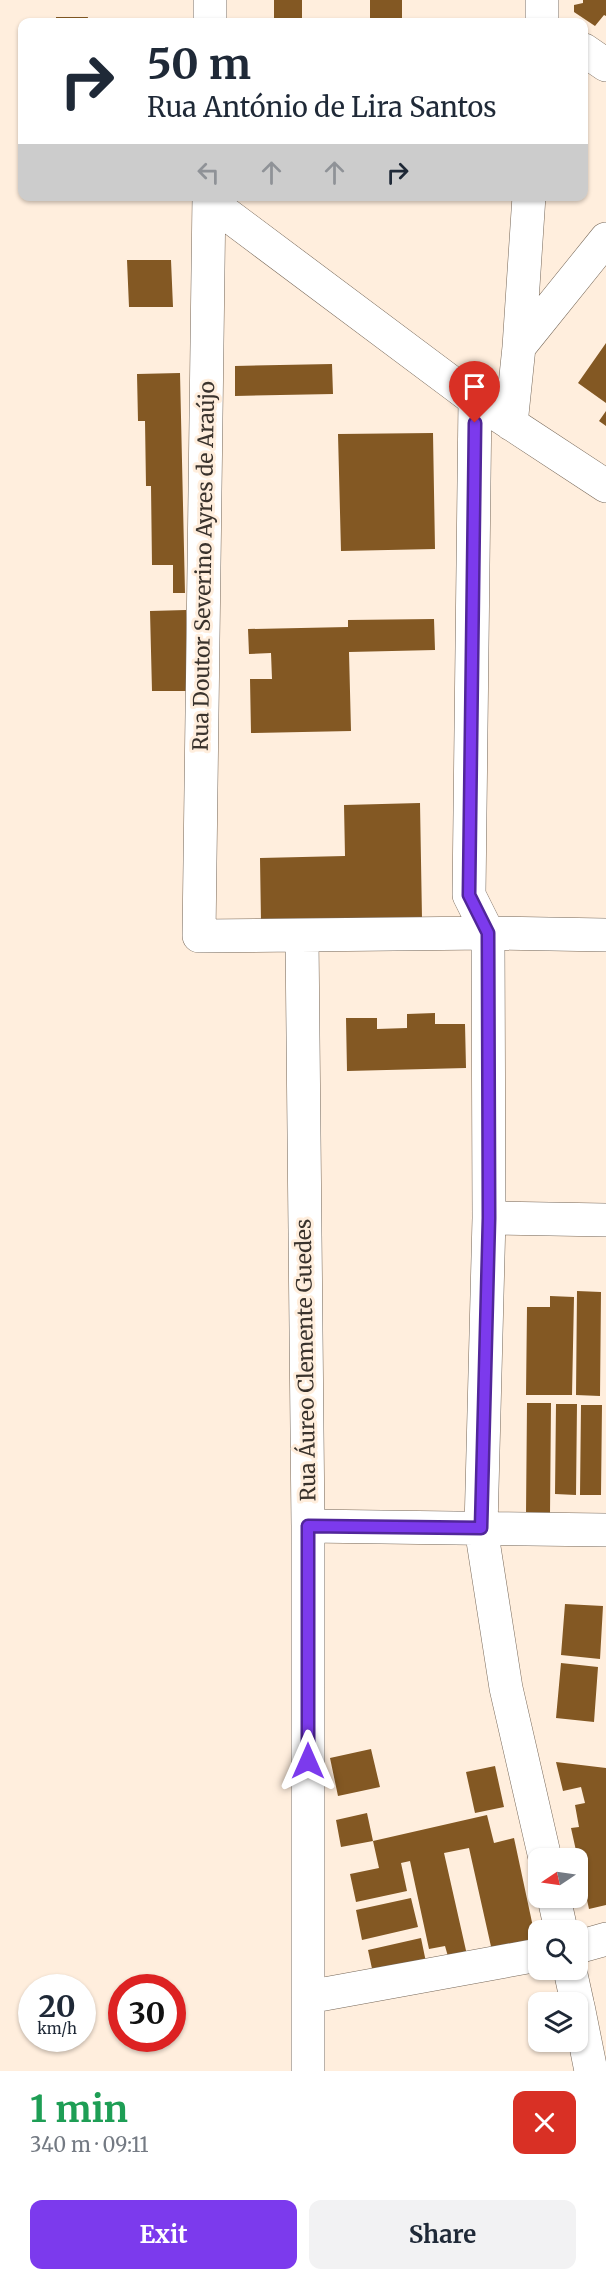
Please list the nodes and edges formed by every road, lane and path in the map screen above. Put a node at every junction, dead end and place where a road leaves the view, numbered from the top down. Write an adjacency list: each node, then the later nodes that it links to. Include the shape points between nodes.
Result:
1 (210, 0): 3 (street)
2 (542, 0): 4 (street)
3 (210, 18)
4 (542, 18)
5 (588, 53): 6 (street)
6 (606, 65)
7 (209, 201): 17 (street, Rua Doutor Severino Ayres de Araújo, via 200,936)
8 (212, 201): 12 (street)
9 (529, 201): 11 (street)
10 (606, 240): 11 (street)
11 (519, 347): 13 (street)
12 (475, 400): 13 (street); 15 (street, via 469,895)
13 (511, 423): 14 (street)
14 (606, 486)
15 (488, 933): 16 (street); 17 (street); 18 (street)
16 (606, 935)
17 (302, 937): 20 (street, Rua Áureo Clemente Guedes)
18 (489, 1218): 19 (street); 21 (street)
19 (606, 1220)
20 (308, 1526): 21 (street); 27 (street, Rua Áureo Clemente Guedes)
21 (481, 1528): 22 (street); 23 (street, via 506,1688)
22 (606, 1530)
23 (543, 1848)
24 (606, 1939): 25 (street)
25 (588, 1944)
26 (528, 1957): 27 (street)
27 (308, 1997): 29 (street, Rua Áureo Clemente Guedes)
28 (587, 2052): 30 (street)
29 (308, 2071)
30 (591, 2071)

